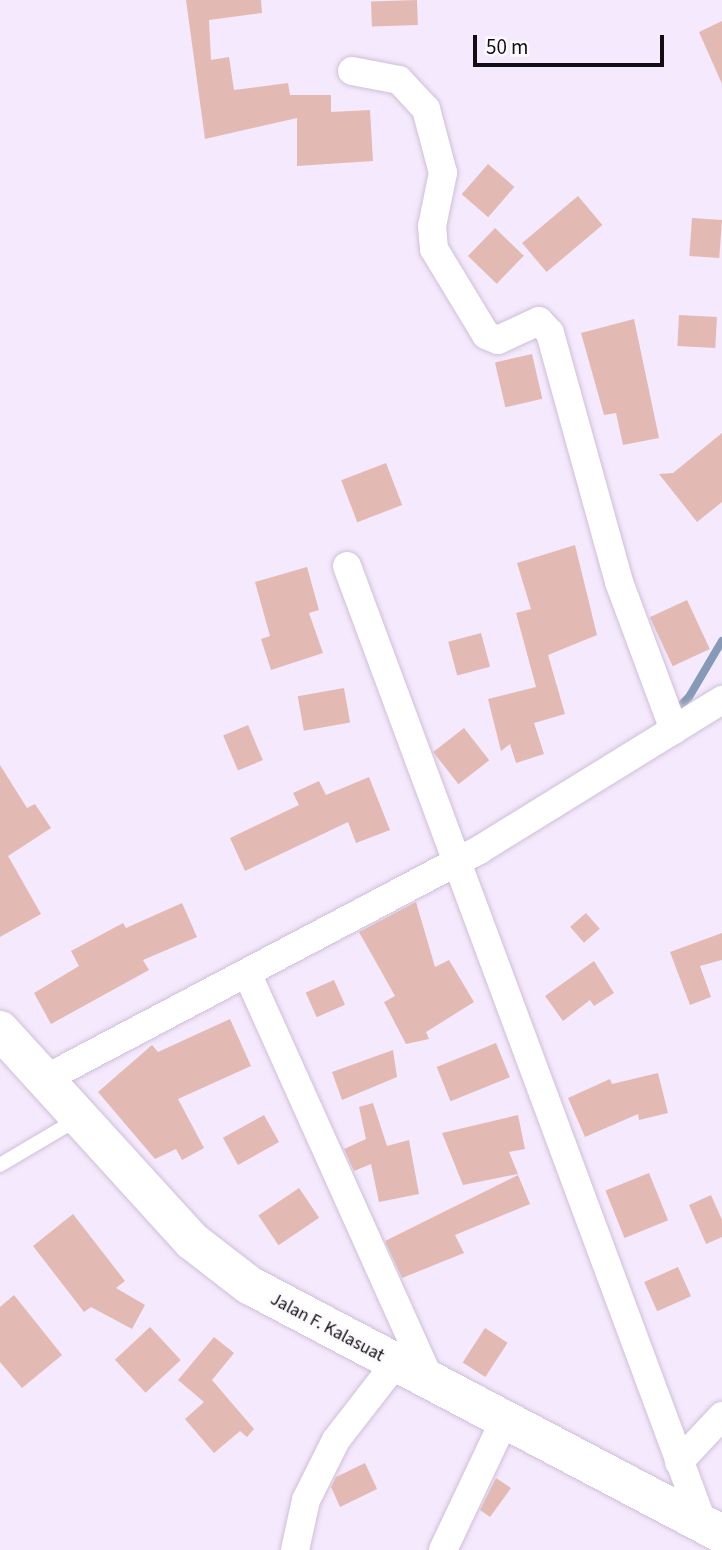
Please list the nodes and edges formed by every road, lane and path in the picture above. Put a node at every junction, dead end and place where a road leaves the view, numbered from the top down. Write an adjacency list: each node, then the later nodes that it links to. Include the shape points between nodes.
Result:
1 (352, 71): 4 (street, via 400,80 426,109 443,173 432,226 434,249 486,335 498,340 539,321 550,333 592,494)
2 (347, 566): 5 (street)
3 (719, 695): 4 (street)
4 (668, 717): 5 (street)
5 (457, 860): 6 (street); 15 (street)
6 (247, 973): 8 (street); 12 (street)
7 (0, 1030): 8 (street, Jalan F. Kalasuat)
8 (45, 1079): 9 (street, Jalan F. Kalasuat)
9 (80, 1117): 10 (lane); 11 (street, Jalan F. Kalasuat, via 219,1265)
10 (0, 1165)
11 (395, 1364): 12 (street, Jalan F. Kalasuat); 17 (street, via 336,1440 306,1500)
12 (432, 1385): 14 (street, Jalan F. Kalasuat)
13 (722, 1416): 15 (street)
14 (503, 1423): 16 (street, Jalan F. Kalasuat); 18 (street)
15 (679, 1462): 16 (street)
16 (712, 1529)
17 (295, 1550)
18 (443, 1550)

